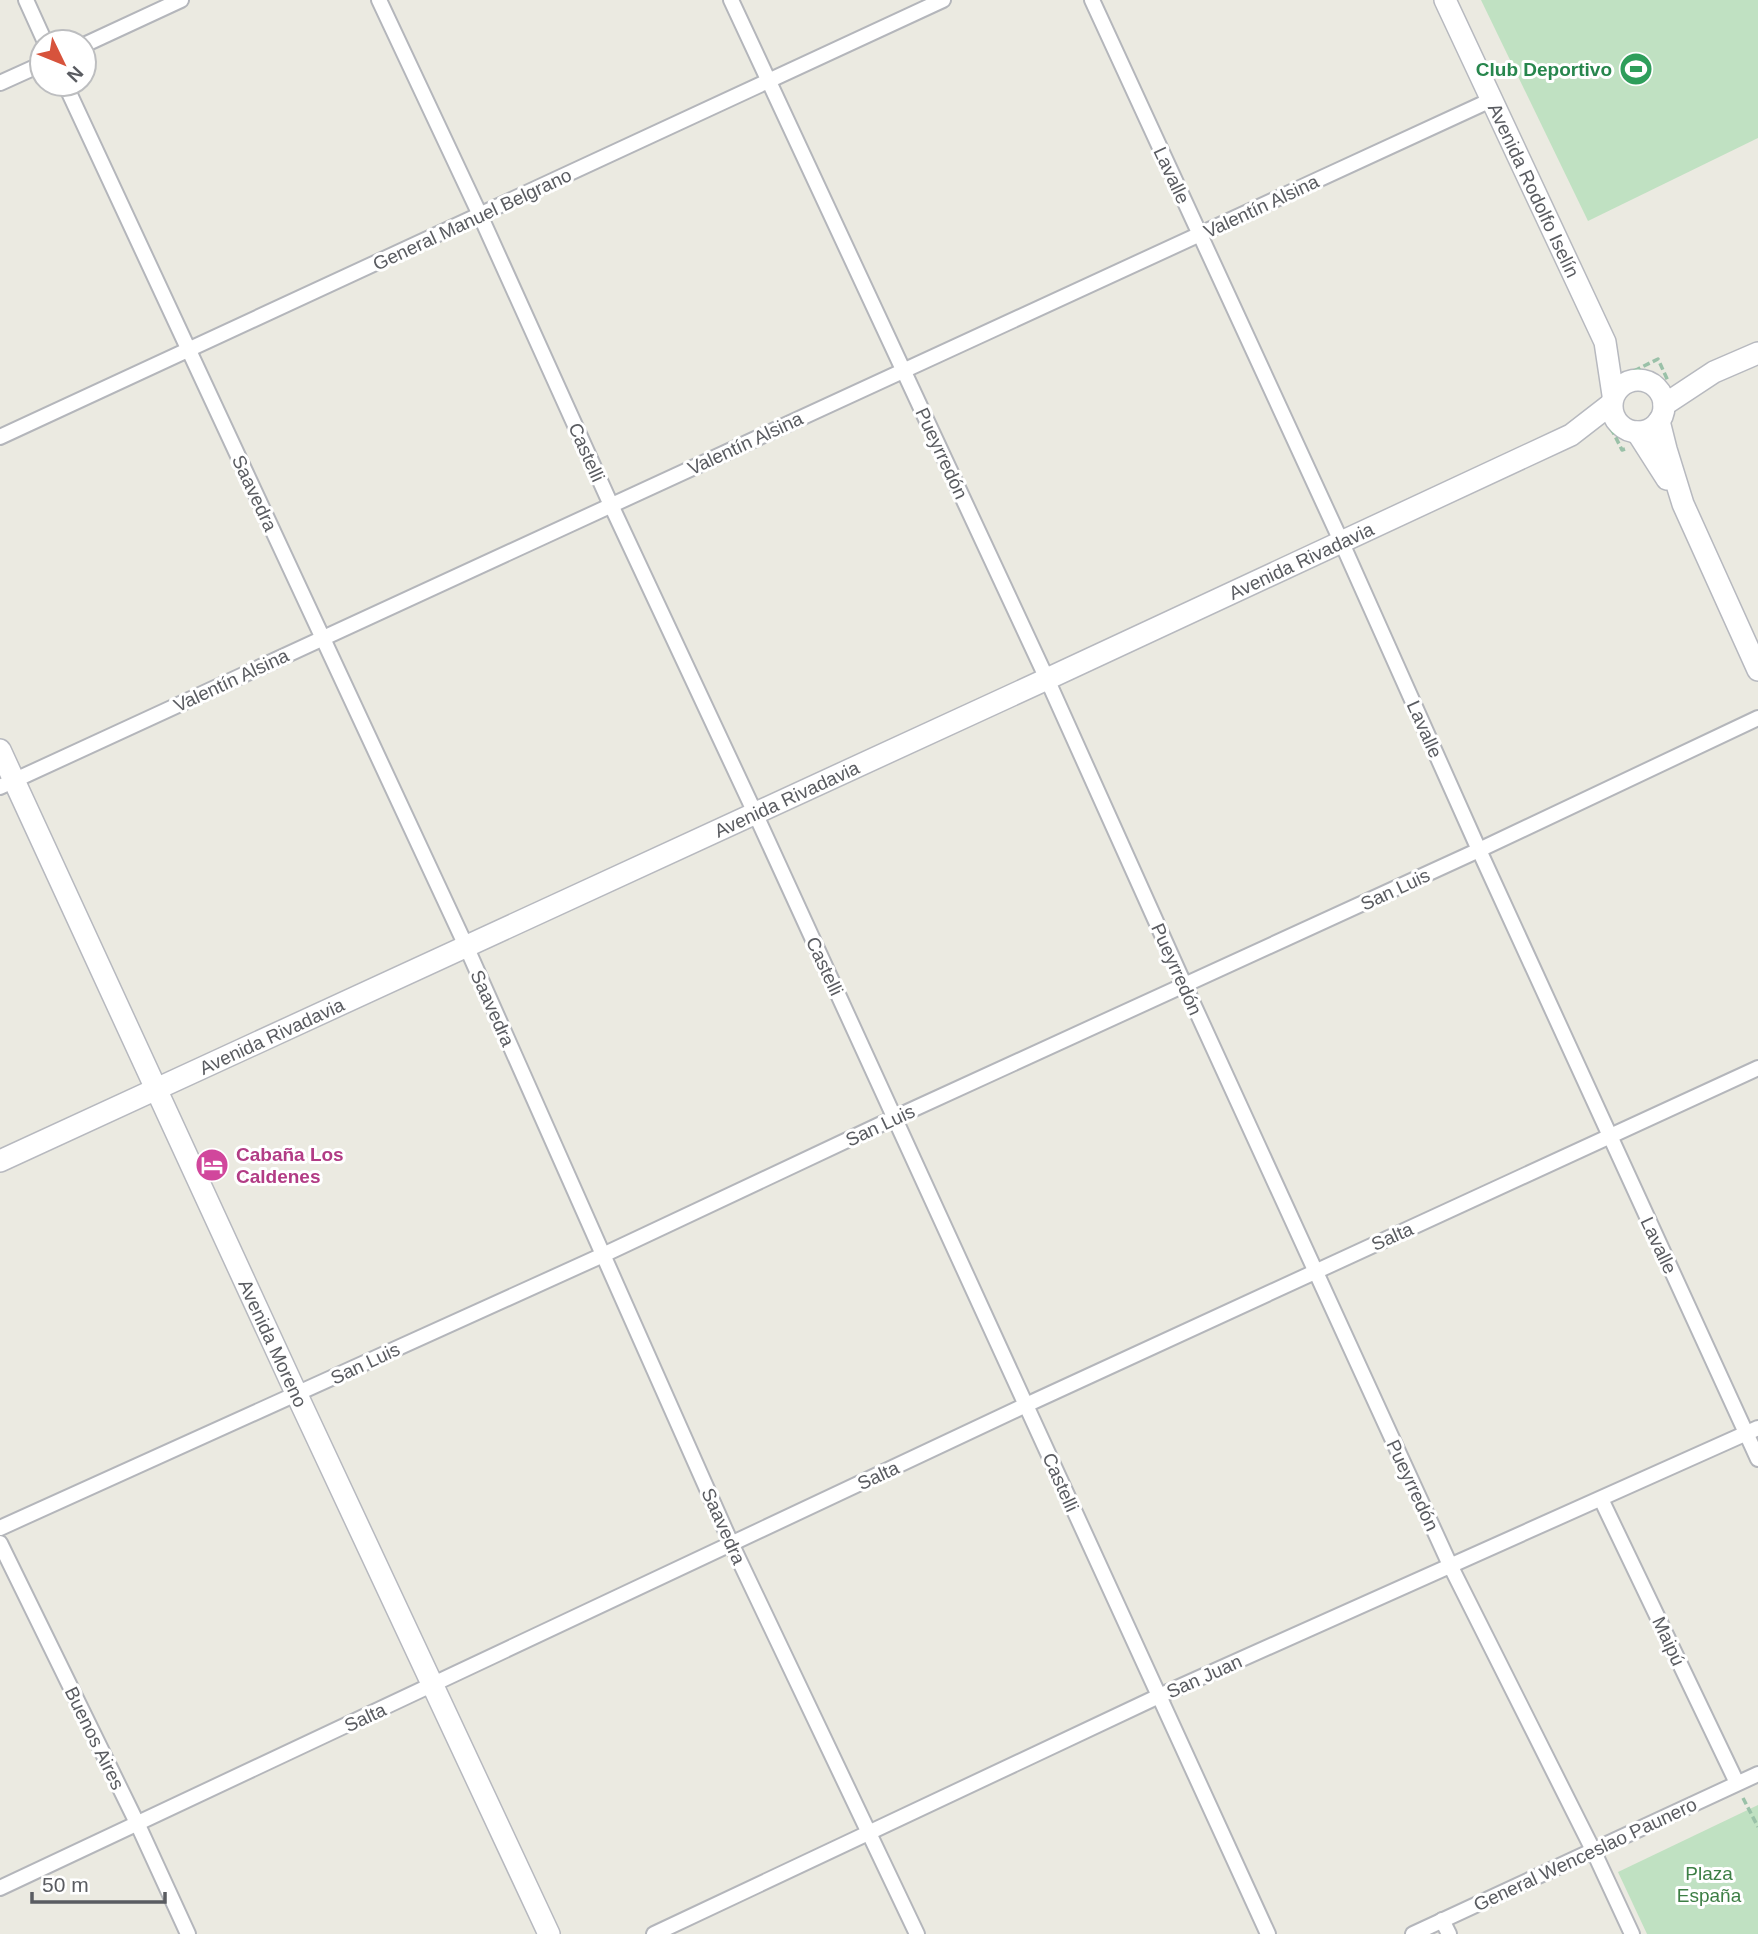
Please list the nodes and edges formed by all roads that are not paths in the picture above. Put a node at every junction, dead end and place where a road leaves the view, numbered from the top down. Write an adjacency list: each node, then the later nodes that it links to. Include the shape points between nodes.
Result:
1 (26, 0): 8 (street)
2 (181, 0): 9 (street)
3 (379, 0): 15 (street, Castelli)
4 (731, 0): 11 (street, Pueyrredón)
5 (943, 0): 11 (street, General Manuel Belgrano)
6 (1091, 0): 16 (street, Lavalle)
7 (1445, 0): 14 (street, Avenida Rodolfo Iselín)
8 (39, 28)
9 (98, 39)
10 (28, 70): 12 (street)
11 (769, 82): 15 (street, General Manuel Belgrano); 20 (street, Pueyrredón)
12 (0, 83)
13 (71, 98): 18 (street, Saavedra)
14 (1491, 100): 16 (street, Valentín Alsina); 17 (street, Avenida Rodolfo Iselín)
15 (480, 215): 18 (street, General Manuel Belgrano); 29 (street, Castelli)
16 (1200, 234): 20 (street, Valentín Alsina); 30 (street, Lavalle)
17 (1605, 342): 22 (street, Avenida Rodolfo Iselín); 23 (street, Avenida Rodolfo Iselín)
18 (188, 350): 27 (street, General Manuel Belgrano); 31 (street, Saavedra)
19 (1758, 352): 21 (street)
20 (904, 370): 29 (street, Valentín Alsina); 33 (street, Pueyrredón)
21 (1714, 372): 22 (street); 24 (street)
22 (1649, 379): 23 (street, via 1625,382); 24 (street, via 1658,389)
23 (1612, 399): 25 (street, via 1615,420); 26 (street, Avenida Rivadavia)
24 (1661, 413): 25 (street, via 1653,427); 28 (street, via 1665,449)
25 (1629, 429): 26 (street, Avenida Rivadavia); 28 (street)
26 (1571, 435): 30 (street, Avenida Rivadavia)
27 (0, 437)
28 (1683, 504): 32 (street)
29 (611, 505): 31 (street, Valentín Alsina); 37 (street, Castelli)
30 (1341, 541): 33 (street, Avenida Rivadavia); 38 (street, Lavalle)
31 (322, 638): 36 (street, Valentín Alsina); 39 (street, Saavedra)
32 (1758, 670)
33 (1047, 679): 37 (street, Avenida Rivadavia); 40 (street, Pueyrredón)
34 (1758, 718): 38 (street, San Luis)
35 (0, 750): 36 (street, Avenida Moreno)
36 (7, 784): 42 (street, Avenida Moreno)
37 (755, 813): 39 (street, Avenida Rivadavia); 43 (street, Castelli)
38 (1479, 850): 40 (street, San Luis); 44 (street, Lavalle)
39 (466, 946): 42 (street, Avenida Rivadavia); 46 (street, Saavedra)
40 (1185, 986): 43 (street, San Luis); 47 (street, Pueyrredón)
41 (1758, 1068): 44 (street, Salta)
42 (156, 1089): 45 (street, Avenida Rivadavia); 48 (street, Avenida Moreno)
43 (894, 1118): 46 (street, San Luis); 49 (street, Castelli)
44 (1609, 1138): 47 (street, Salta); 50 (street, Lavalle)
45 (0, 1161)
46 (603, 1255): 48 (street, San Luis); 55 (street, Saavedra)
47 (1315, 1271): 49 (street, Salta); 56 (street, Pueyrredón)
48 (297, 1395): 53 (street, San Luis); 57 (street, Avenida Moreno)
49 (1026, 1405): 55 (street, Salta); 58 (street, Castelli)
50 (1752, 1430): 51 (street, Lavalle); 52 (street, San Juan)
51 (1758, 1459)
52 (1601, 1499): 56 (street, San Juan); 60 (street, Maipú)
53 (0, 1528)
54 (0, 1543): 61 (street, Buenos Aires)
55 (731, 1544): 57 (street, Salta); 62 (street, Saavedra)
56 (1450, 1565): 58 (street, San Juan); 63 (street, Pueyrredón)
57 (433, 1684): 61 (street, Salta); 67 (street, Avenida Moreno)
58 (1159, 1696): 62 (street, San Juan); 70 (street, Castelli)
59 (1758, 1774): 60 (street, General Wenceslao Paunero)
60 (1737, 1783): 63 (street, General Wenceslao Paunero)
61 (138, 1825): 64 (street, Salta); 66 (street, Buenos Aires)
62 (869, 1832): 68 (street, San Juan); 69 (street, Saavedra)
63 (1593, 1850): 65 (street, General Wenceslao Paunero); 72 (street, Pueyrredón)
64 (0, 1888)
65 (1446, 1927): 71 (street, General Wenceslao Paunero)
66 (188, 1934)
67 (549, 1934)
68 (654, 1934)
69 (917, 1934)
70 (1268, 1934)
71 (1413, 1934)
72 (1632, 1934)

